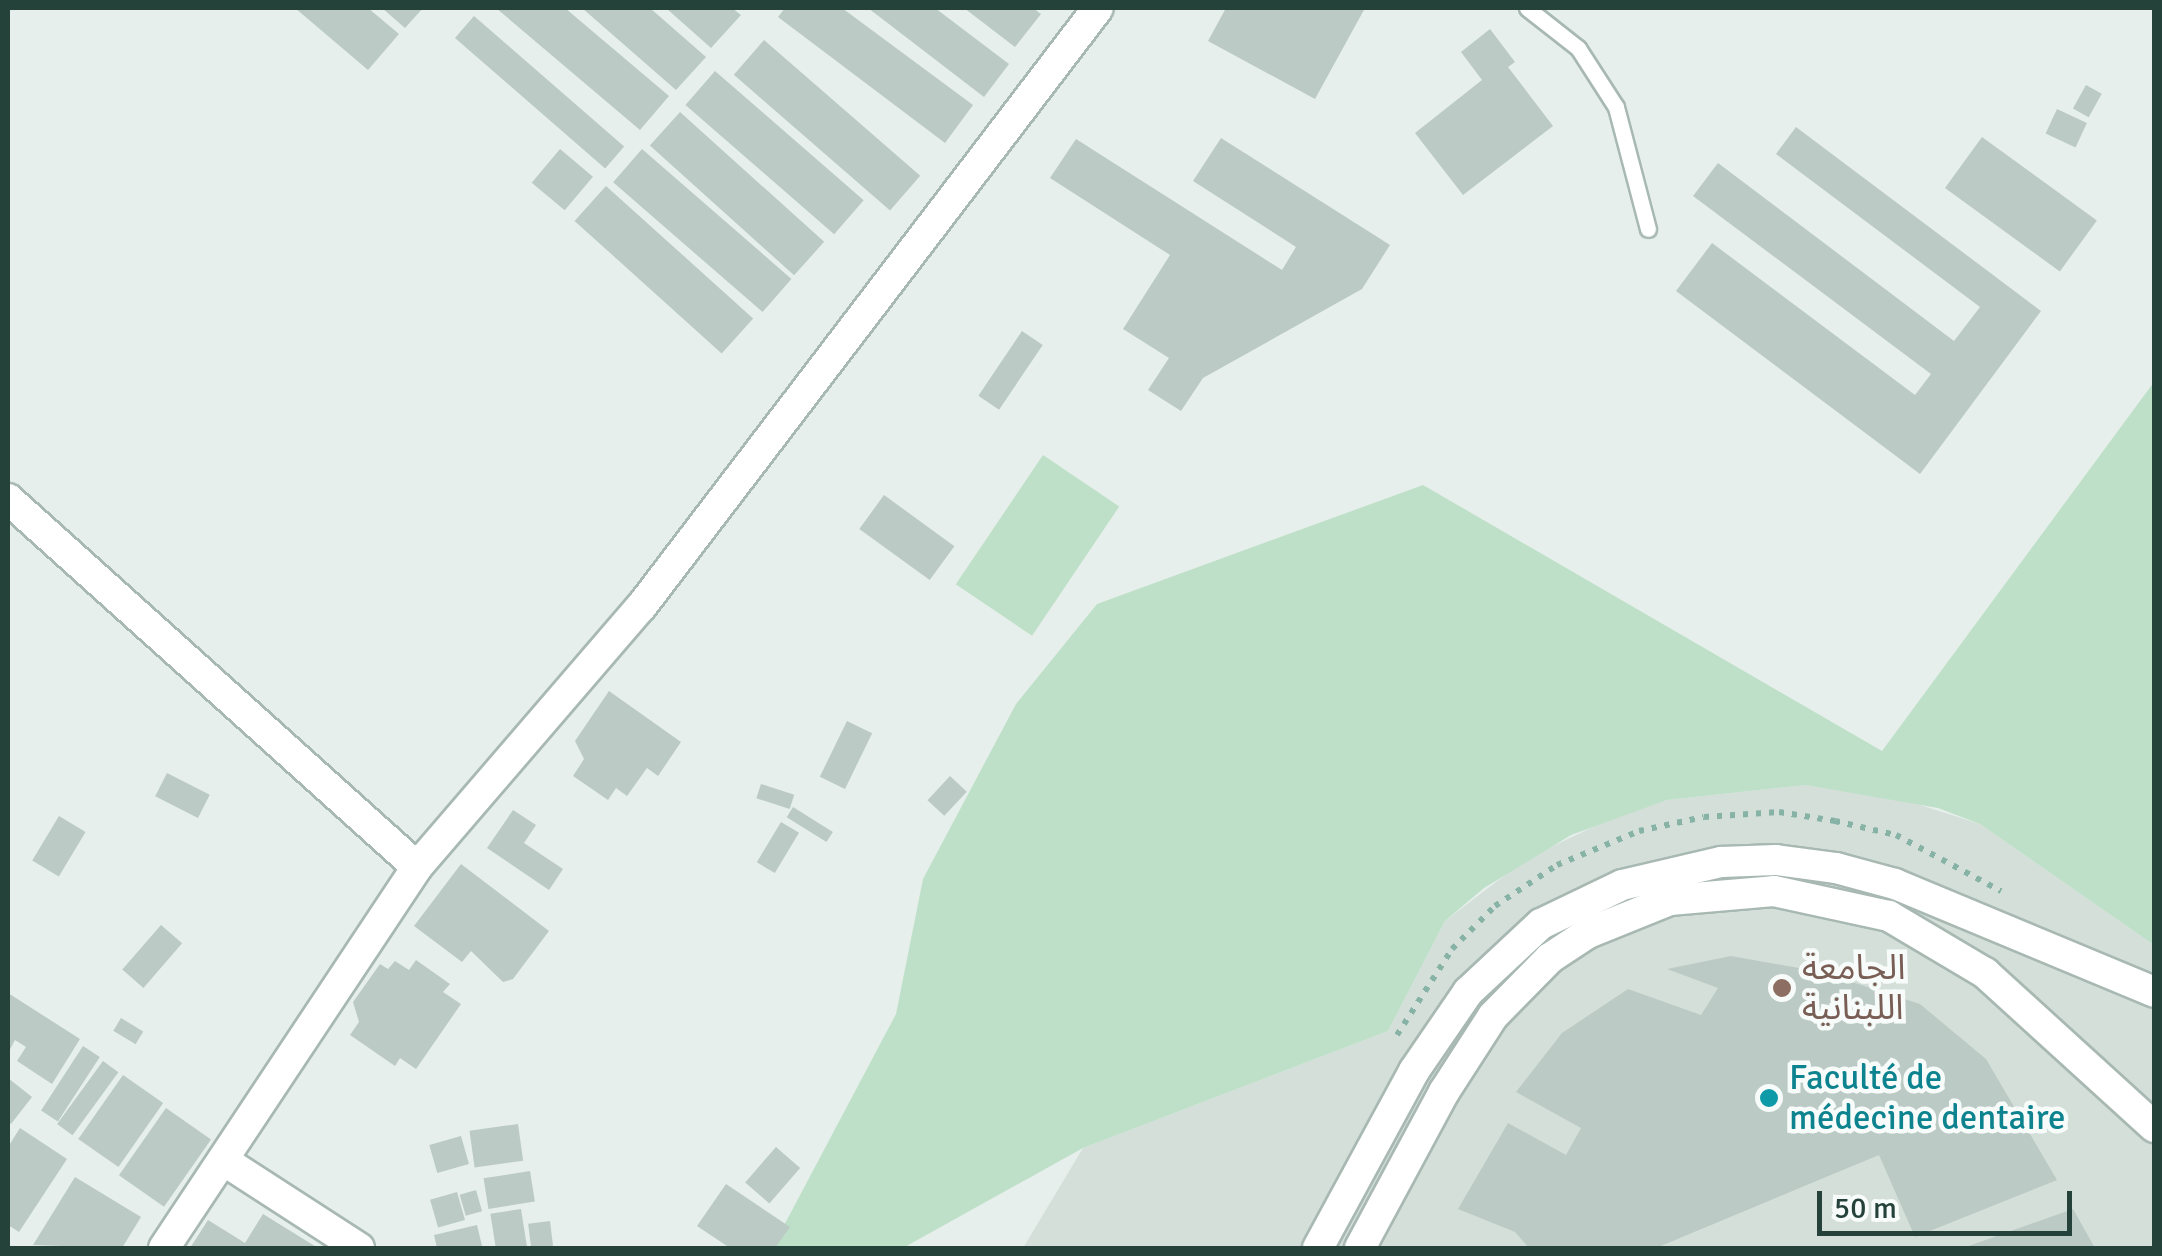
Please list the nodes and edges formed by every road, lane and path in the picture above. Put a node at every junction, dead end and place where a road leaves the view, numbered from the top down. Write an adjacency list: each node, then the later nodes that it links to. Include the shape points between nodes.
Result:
1 (1098, 8): 5 (street, via 641,607)
2 (1527, 8): 3 (lane, via 1578,48 1616,107)
3 (1648, 228)
4 (8, 499): 5 (street)
5 (417, 868): 10 (street)
6 (2010, 896): 8 (path, via 1896,835 1834,821 1779,812 1704,817 1639,831 1557,865 1495,906 1452,948)
7 (2154, 992): 13 (street, via 1894,884 1836,868 1720,862 1622,885 1541,924 1468,992 1414,1071)
8 (1389, 1050)
9 (2154, 1127): 14 (street, via 1984,973 1889,916 1774,892 1670,900 1588,933 1550,958 1493,1016)
10 (223, 1160): 11 (street); 12 (street)
11 (164, 1248)
12 (360, 1248)
13 (1318, 1248)
14 (1360, 1248)

